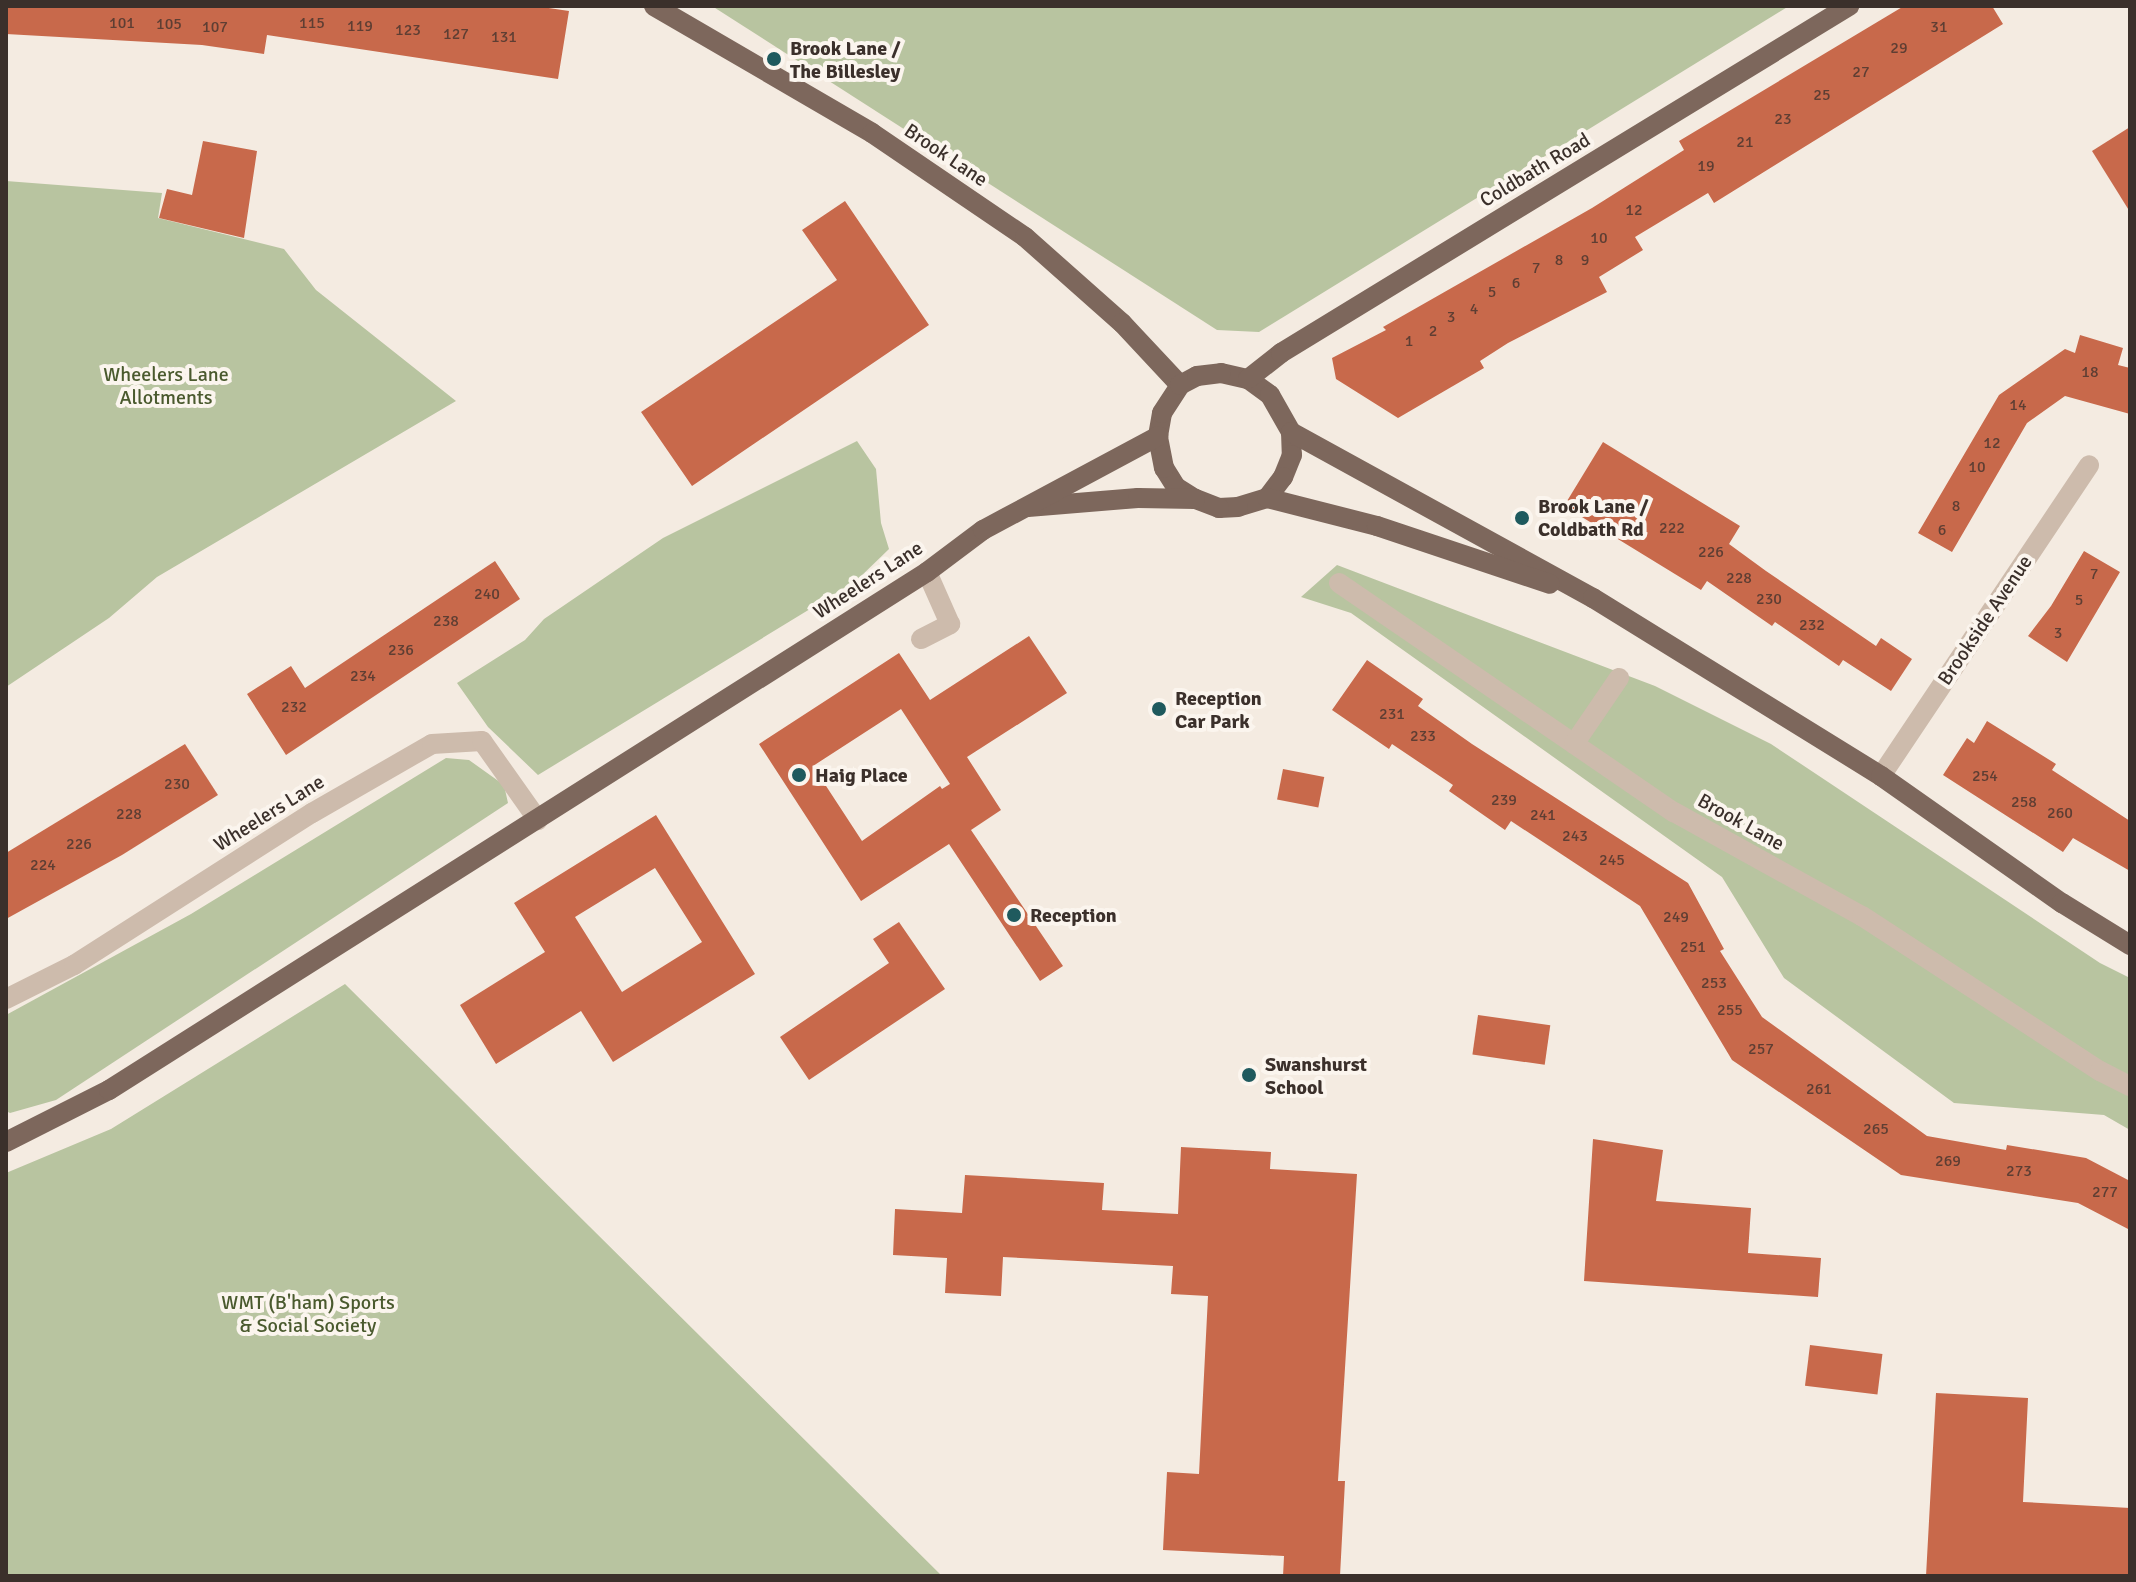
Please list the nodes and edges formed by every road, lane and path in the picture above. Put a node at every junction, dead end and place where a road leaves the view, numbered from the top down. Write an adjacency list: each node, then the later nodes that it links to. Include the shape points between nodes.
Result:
1 (654, 6): 4 (main road, Brook Lane, via 872,133 1025,237 1122,323)
2 (1849, 6): 3 (main road, Coldbath Road, via 1281,353)
3 (1248, 379): 4 (main road, via 1221,373); 5 (main road, via 1270,395)
4 (1180, 385): 6 (main road, via 1162,413)
5 (1291, 432): 8 (main road, via 1292,455); 13 (main road)
6 (1158, 436): 9 (main road, via 1164,468 1176,487); 10 (main road, Wheelers Lane)
7 (2089, 465): 17 (street, Brookside Avenue)
8 (1267, 498): 9 (main road, via 1219,508); 13 (main road, via 1377,526)
9 (1195, 499): 10 (main road, Wheelers Lane)
10 (1020, 508): 11 (main road, Wheelers Lane)
11 (927, 572): 14 (street, via 950,624); 18 (main road, Wheelers Lane)
12 (1339, 583): 16 (street, Brook Lane)
13 (1593, 598): 17 (main road)
14 (921, 639)
15 (1619, 678): 16 (street)
16 (1574, 744): 21 (street, Brook Lane, via 1674,812 1862,916)
17 (1881, 776): 19 (main road)
18 (538, 820): 20 (street, Wheelers Lane, via 482,741 432,744 312,813 74,965); 22 (main road, Wheelers Lane, via 109,1090)
19 (2130, 945)
20 (6, 999)
21 (2130, 1086)
22 (6, 1142)

